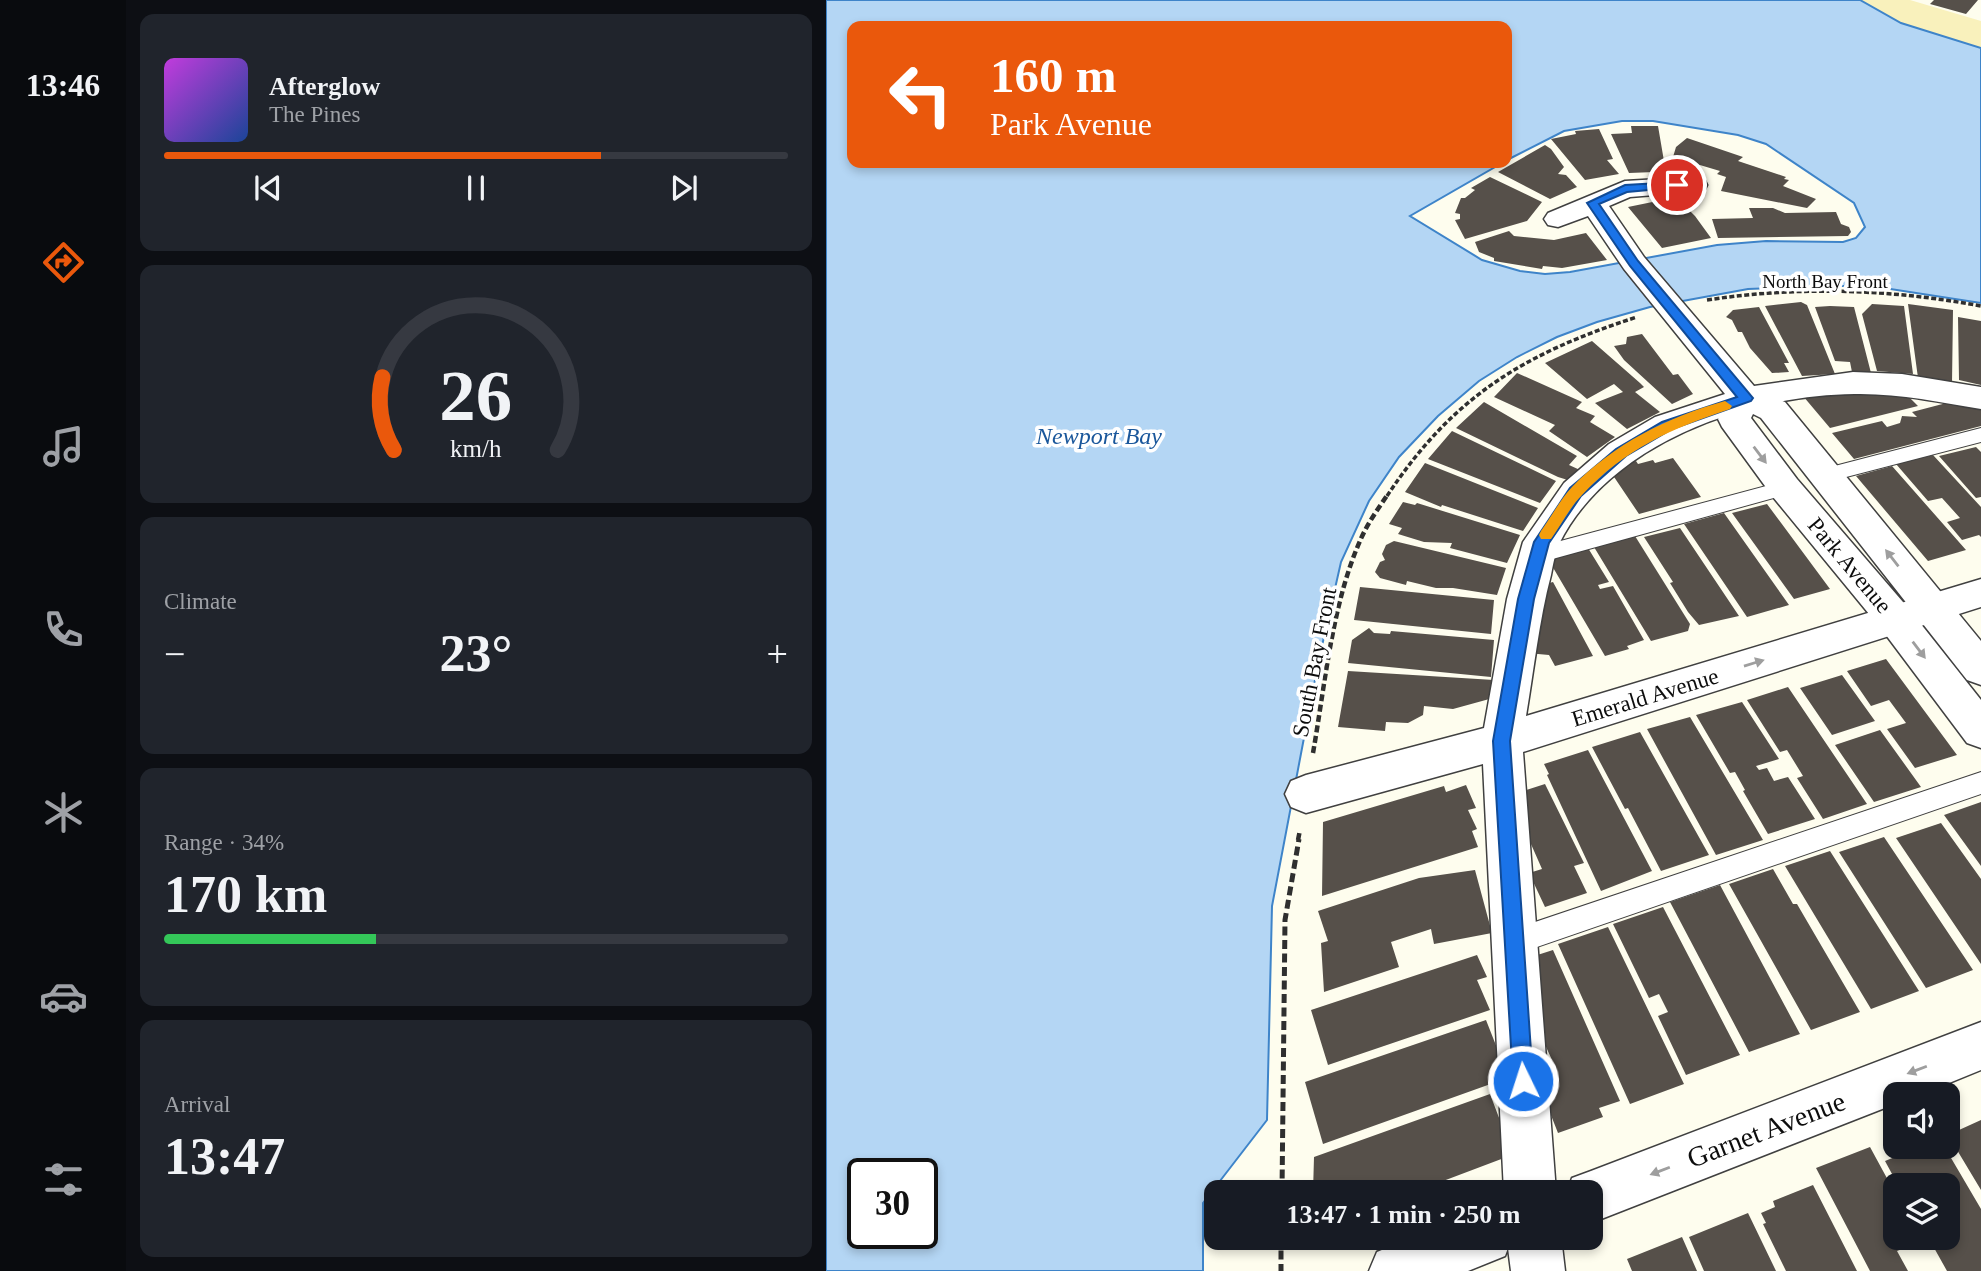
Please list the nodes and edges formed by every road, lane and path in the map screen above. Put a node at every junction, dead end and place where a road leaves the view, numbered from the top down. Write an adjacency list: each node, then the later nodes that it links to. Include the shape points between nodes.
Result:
1 (1694, 185): 2 (street, via 1625,188)
2 (1593, 203): 3 (street); 5 (street, Park Avenue)
3 (1558, 219)
4 (1981, 306): 5 (path, North Bay Front, via 1838,291 1725,297)
5 (1670, 307): 6 (street, Park Avenue); 19 (path, South Bay Front, via 1612,324 1511,368 1468,398 1422,443 1357,546 1339,610)
6 (1746, 398): 7 (street, via 1853,383); 9 (street, Park Avenue, via 1773,410); 10 (street, Park Avenue, one-way to 10, via 1734,419); 11 (street, via 1667,425 1621,452 1576,492 1541,542)
7 (1981, 398)
8 (1981, 435): 9 (lane)
9 (1827, 475): 13 (street, Park Avenue, one-way to 9)
10 (1785, 488): 11 (lane); 14 (street, Park Avenue)
11 (1538, 555): 17 (street)
12 (1981, 593): 13 (street, Emerald Avenue)
13 (1932, 608): 14 (street, Emerald Avenue); 15 (street, Park Avenue)
14 (1896, 620): 16 (street, Park Avenue, one-way to 16); 17 (street, Emerald Avenue, one-way to 14)
15 (1981, 669)
16 (1981, 731)
17 (1502, 741): 19 (street, Emerald Avenue); 20 (street)
18 (1981, 783): 20 (lane)
19 (1306, 794): 22 (path, South Bay Front, via 1285,920)
20 (1514, 942): 23 (street)
21 (1981, 1045): 24 (street, Garnet Avenue, one-way to 24)
22 (1282, 1180)
23 (1529, 1180)
24 (1603, 1192)
25 (1281, 1250): 28 (path)
26 (1452, 1250): 29 (street)
27 (1536, 1250): 30 (street)
28 (1281, 1271)
29 (1396, 1271)
30 (1538, 1271)

